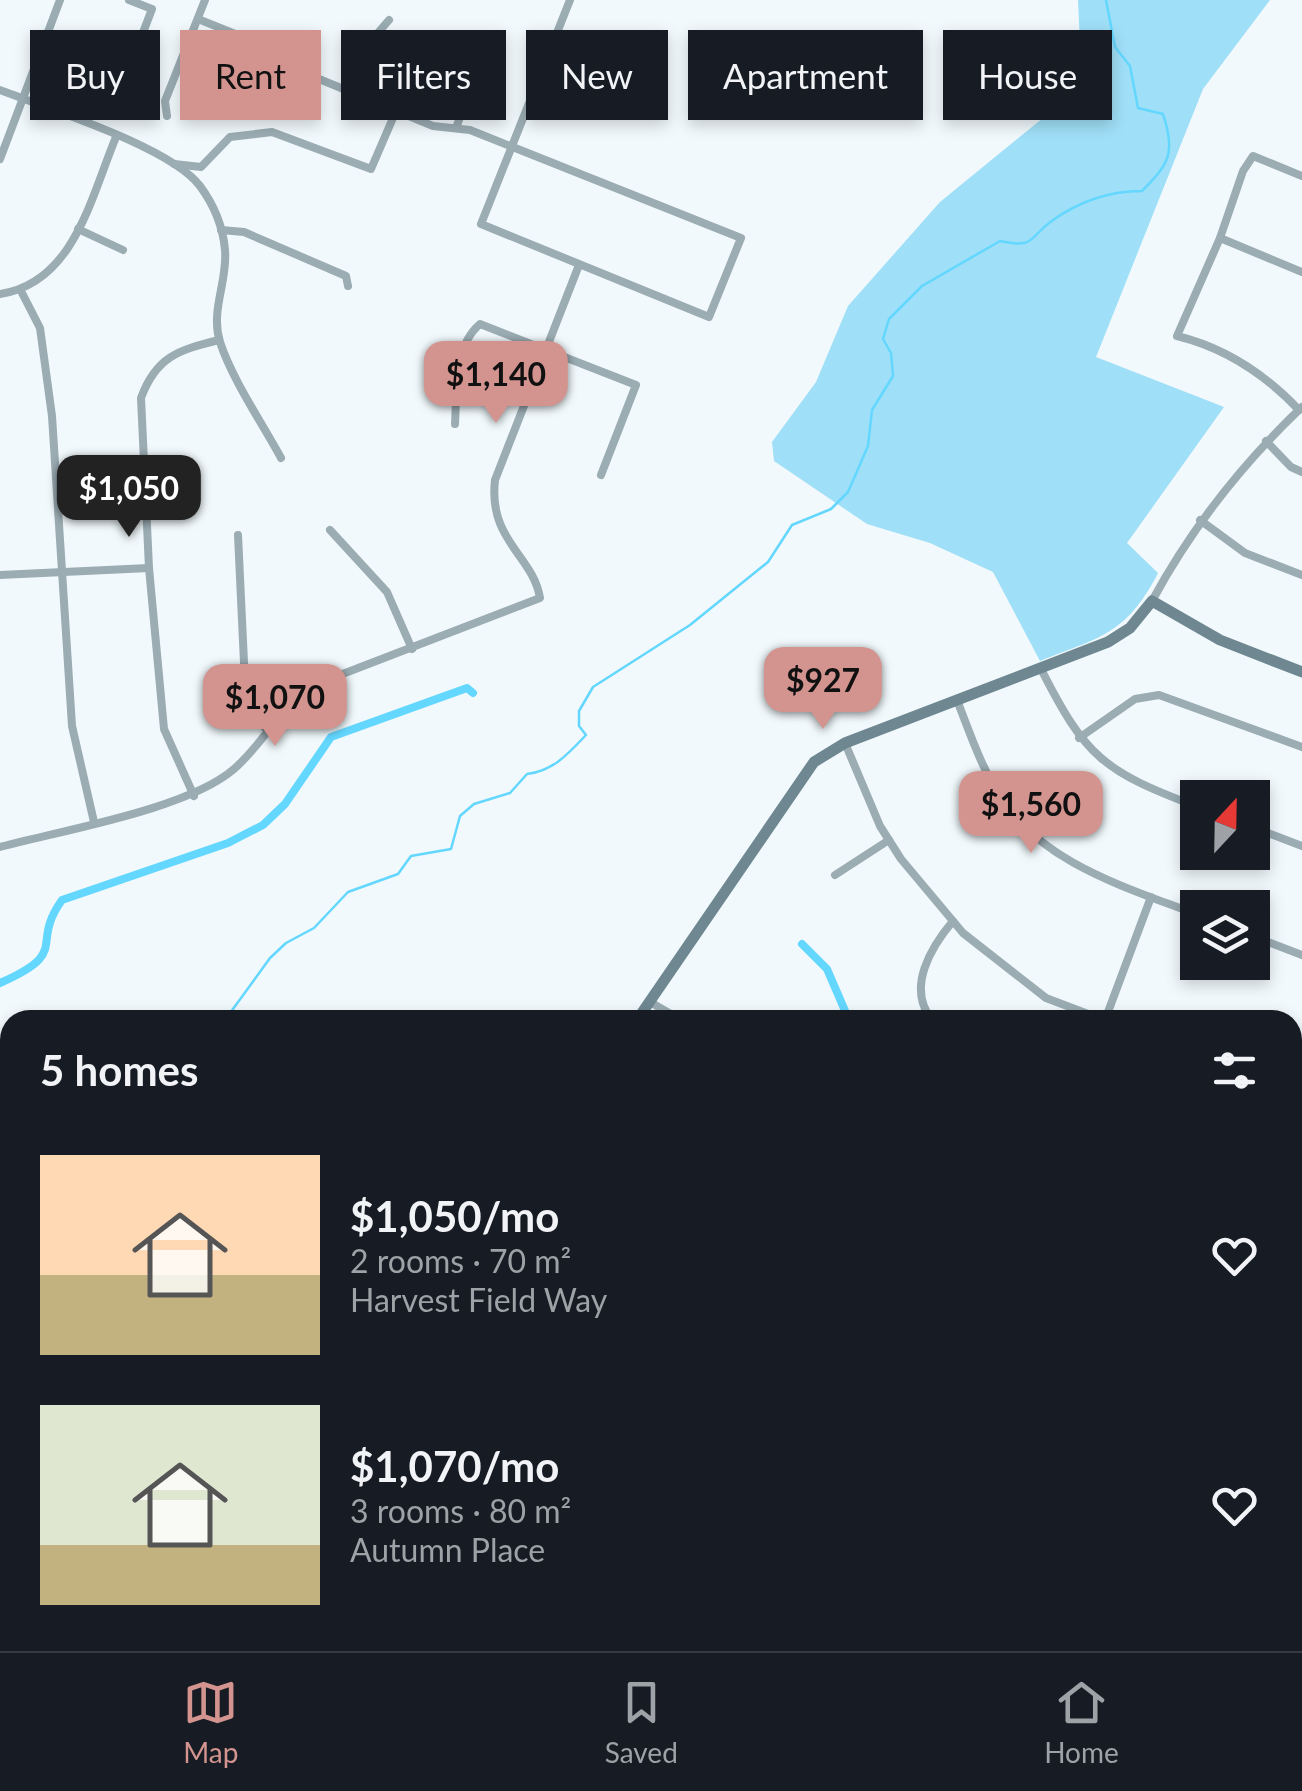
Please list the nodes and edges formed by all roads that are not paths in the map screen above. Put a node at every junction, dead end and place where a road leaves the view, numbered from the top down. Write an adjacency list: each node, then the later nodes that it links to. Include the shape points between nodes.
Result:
1 (60, 0): 7 (street)
2 (129, 0): 8 (street, via 152,9)
3 (206, 0): 5 (street)
4 (570, 0): 20 (street)
5 (198, 19): 11 (street, via 288,55 307,74); 14 (street, via 166,101)
6 (389, 20): 9 (street)
7 (48, 30)
8 (144, 30)
9 (381, 30)
10 (30, 77): 13 (street)
11 (341, 88)
12 (0, 90): 13 (street)
13 (22, 98): 19 (street); 21 (street)
14 (167, 116)
15 (392, 120): 22 (street, via 370,169 272,132 230,137 201,167)
16 (418, 120): 18 (street)
17 (459, 120): 18 (street)
18 (456, 128): 20 (street)
19 (116, 137): 22 (street); 24 (street)
20 (511, 145): 28 (street, via 481,224); 28 (street, via 742,238 709,316)
21 (0, 159)
22 (174, 164): 25 (street, via 199,184)
23 (1302, 176): 26 (street, via 1252,156)
24 (78, 228): 27 (street); 31 (street, via 60,264)
25 (221, 230): 30 (street, via 244,232 346,276); 33 (street, via 226,255 216,302)
26 (1220, 238): 29 (street); 35 (street, via 1177,336 1236,358)
27 (124, 250)
28 (579, 265): 34 (street)
29 (1302, 272)
30 (348, 286)
31 (21, 291): 32 (street); 45 (street, via 40,328)
32 (0, 294)
33 (219, 340): 38 (street); 44 (street, via 160,365 141,398)
34 (545, 351): 36 (street, via 480,324 470,332 458,365); 40 (street, via 636,386); 49 (street, via 493,499 503,534 540,598)
35 (1301, 409): 37 (street)
36 (455, 424)
37 (1266, 441): 39 (street); 41 (street)
38 (280, 458)
39 (1302, 472)
40 (601, 475)
41 (1200, 520): 47 (street, via 1246,553); 48 (street)
42 (330, 530): 49 (street, via 387,592)
43 (238, 536): 53 (street, via 246,705)
44 (149, 568): 45 (street); 57 (street, via 164,729)
45 (62, 571): 46 (street); 59 (street, via 72,726)
46 (0, 575)
47 (1302, 576)
48 (1152, 601): 50 (street, via 1108,642); 51 (street, via 1220,640)
49 (412, 649): 53 (street, via 314,685)
50 (1040, 668): 52 (street); 54 (street)
51 (1302, 672)
52 (957, 700): 55 (street); 65 (street, via 999,795 1031,833 1072,864)
53 (266, 730): 57 (street, via 235,768)
54 (1078, 738): 56 (street, via 1135,698 1159,695); 58 (street, via 1116,772)
55 (846, 742): 61 (street); 70 (street, via 814,762)
56 (1302, 747)
57 (194, 796): 59 (street)
58 (1180, 799)
59 (94, 822): 63 (street)
60 (1270, 834): 62 (street)
61 (889, 840): 64 (street); 67 (street)
62 (1302, 846)
63 (0, 847)
64 (836, 875)
65 (1151, 897): 66 (street); 75 (street)
66 (1180, 908)
67 (953, 921): 73 (street, via 926,962); 74 (street, via 1046,998)
68 (1270, 943): 69 (street)
69 (1302, 955)
70 (650, 1002): 71 (street); 72 (street)
71 (644, 1010)
72 (664, 1010)
73 (924, 1010)
74 (1078, 1010)
75 (1108, 1010)

